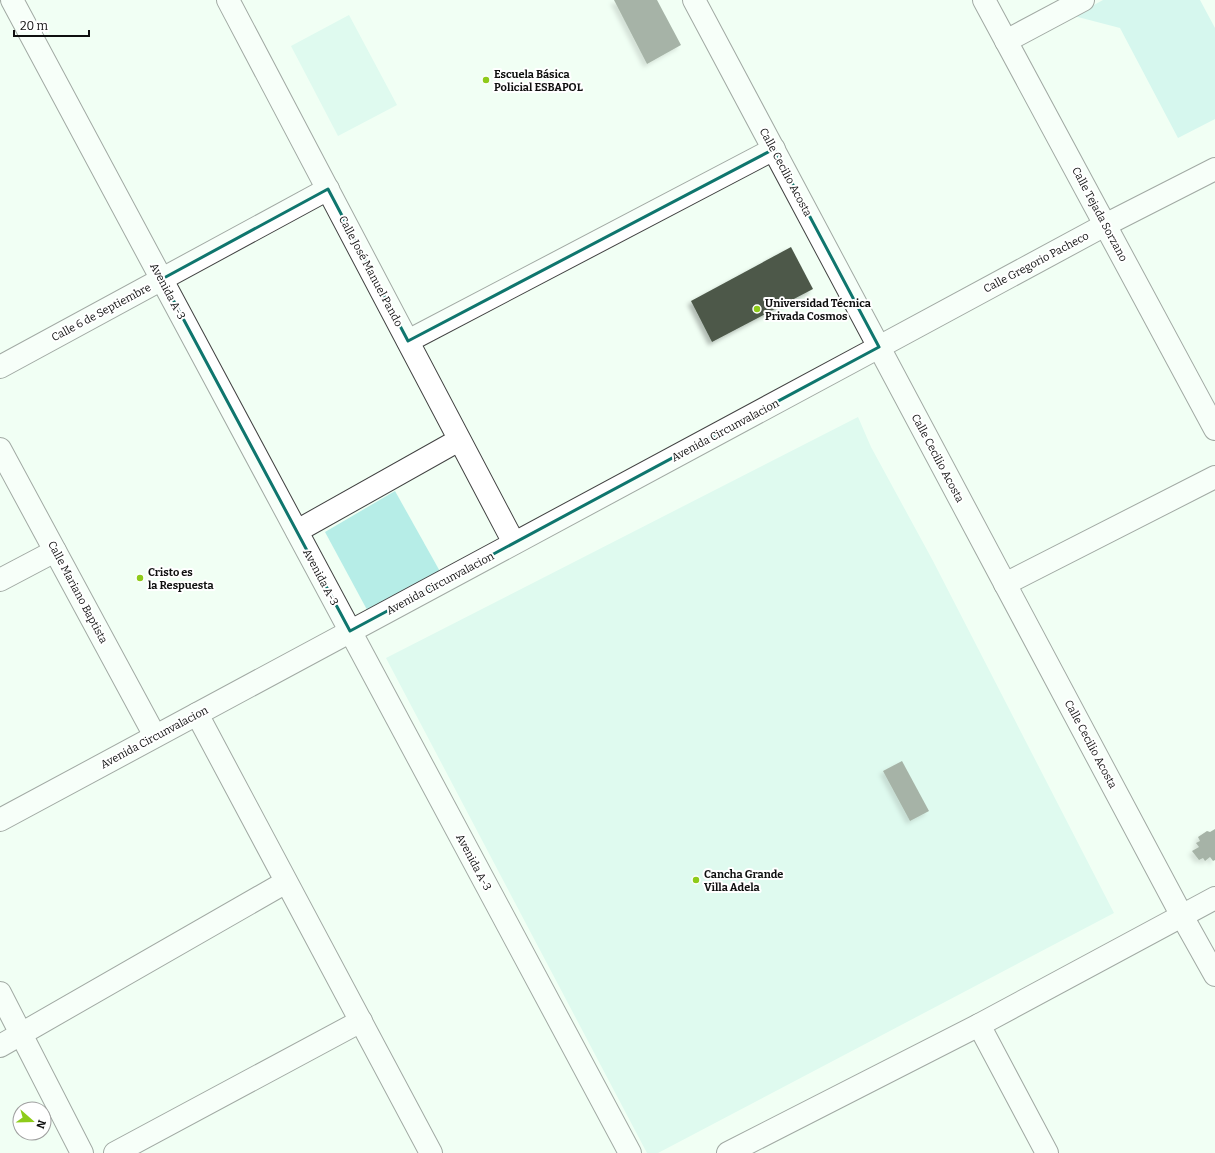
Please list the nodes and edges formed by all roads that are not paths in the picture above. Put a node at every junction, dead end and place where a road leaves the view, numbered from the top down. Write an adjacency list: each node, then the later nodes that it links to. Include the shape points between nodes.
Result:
1 (12, 0): 11 (street, Avenida A-3)
2 (228, 0): 9 (street, Calle José Manuel Pando)
3 (694, 0): 7 (street, Calle Cecilio Acosta)
4 (984, 0): 6 (street, Calle Tejada Sorzano)
5 (1083, 0): 6 (street)
6 (1006, 41): 10 (street, Calle Tejada Sorzano)
7 (774, 149): 12 (street); 13 (street, Calle Cecilio Acosta)
8 (1215, 169): 10 (street, Calle Gregorio Pacheco)
9 (328, 189): 11 (street, Calle 6 de Septiembre); 12 (street, Calle José Manuel Pando)
10 (1105, 225): 13 (street, Calle Gregorio Pacheco); 15 (street, Calle Tejada Sorzano)
11 (162, 279): 14 (street, Calle 6 de Septiembre); 19 (street, Avenida A-3)
12 (408, 341): 16 (street, Calle José Manuel Pando)
13 (879, 347): 20 (street, Avenida Circunvalacion); 23 (street, Calle Cecilio Acosta)
14 (0, 367)
15 (1215, 429)
16 (460, 440): 19 (street); 20 (street, Calle José Manuel Pando)
17 (0, 449): 21 (street, Calle Mariano Baptista)
18 (1215, 477): 23 (street)
19 (296, 531): 24 (street, Avenida A-3)
20 (514, 543): 24 (street, Avenida Circunvalacion)
21 (55, 551): 22 (street); 26 (street, Calle Mariano Baptista)
22 (0, 580)
23 (1005, 584): 30 (street, Calle Cecilio Acosta)
24 (350, 631): 25 (street, Avenida Circunvalacion); 40 (street, Avenida A-3)
25 (197, 714): 26 (street, Avenida Circunvalacion); 28 (street)
26 (155, 736): 27 (street, Avenida Circunvalacion)
27 (0, 820)
28 (286, 882): 33 (street); 35 (street)
29 (1215, 898): 30 (street)
30 (1182, 916): 31 (street, Calle Cecilio Acosta); 34 (street)
31 (1215, 975)
32 (0, 993): 35 (street)
33 (361, 1021): 38 (street); 39 (street)
34 (979, 1025): 41 (street); 42 (street)
35 (20, 1034): 36 (street); 37 (street)
36 (0, 1046)
37 (82, 1153)
38 (115, 1153)
39 (431, 1153)
40 (630, 1153)
41 (728, 1153)
42 (1047, 1153)

